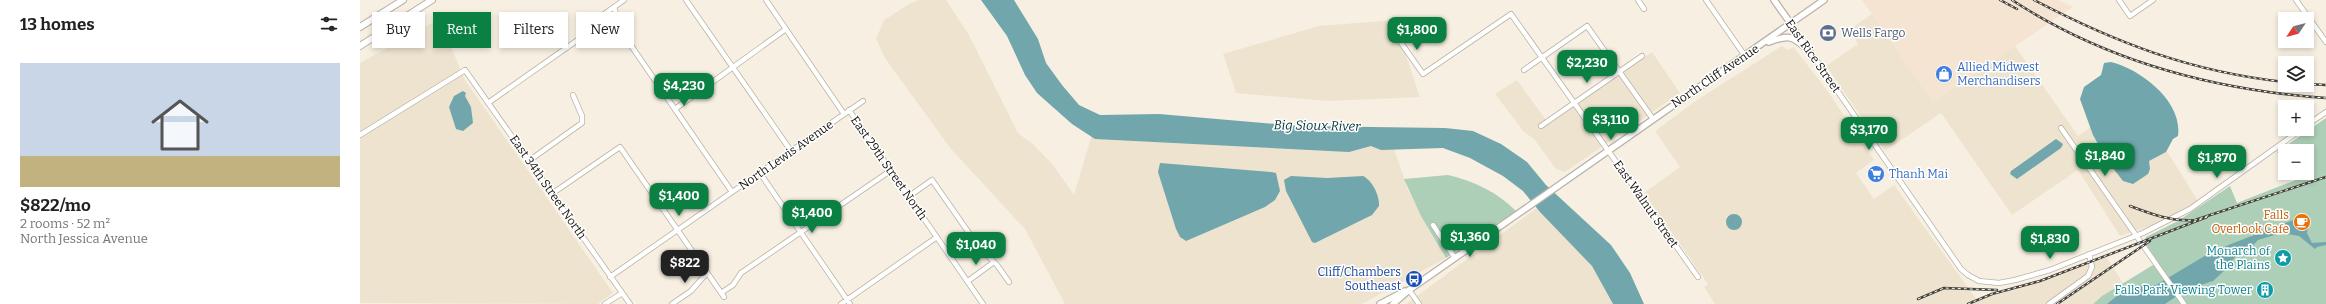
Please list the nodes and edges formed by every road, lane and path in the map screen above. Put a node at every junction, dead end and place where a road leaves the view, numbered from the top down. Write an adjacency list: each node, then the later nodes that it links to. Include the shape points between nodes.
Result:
1 (403, 0): 16 (highway)
2 (432, 0): 22 (highway)
3 (624, 0): 13 (street)
4 (686, 0): 27 (street)
5 (766, 0): 17 (street, East 29th Street North)
6 (1638, 0): 14 (street)
7 (1706, 0): 25 (street)
8 (1774, 0): 15 (main road, East Rice Street)
9 (1824, 0): 15 (main road, North Cliff Avenue)
10 (2119, 0): 11 (street, via 2130,16)
11 (2153, 0)
12 (2296, 0): 18 (street)
13 (614, 7): 32 (street, via 579,39); 34 (street, via 621,31)
14 (1644, 9)
15 (1791, 24): 21 (main road, North Cliff Avenue); 23 (street, East Rice Street)
16 (360, 27)
17 (786, 29): 27 (street); 37 (street, East 29th Street North)
18 (2324, 36): 20 (street)
19 (1397, 37): 26 (street, East Walnut Street, via 1423,74 1511,14)
20 (2326, 42)
21 (1763, 44): 23 (main road, via 1791,37); 25 (main road, North Cliff Avenue)
22 (360, 46)
23 (1810, 52): 57 (street, East Rice Street, via 1961,269 1968,275 1979,281 2007,282 2039,274)
24 (1642, 56): 29 (street)
25 (1745, 56): 38 (main road, North Cliff Avenue)
26 (1542, 57): 28 (street); 29 (street, via 1587,26); 33 (street, East Walnut Street)
27 (733, 68): 34 (street); 44 (street)
28 (1524, 70)
29 (1620, 72): 33 (street); 38 (street)
30 (573, 95): 46 (street, via 582,116 582,123)
31 (863, 101): 35 (street, North Lewis Avenue)
32 (488, 103): 42 (street, East 34th Street North, via 465,70); 46 (street, East 34th Street North)
33 (1574, 103): 40 (street); 45 (street, East Walnut Street)
34 (675, 109): 49 (street)
35 (849, 110): 37 (street, North Lewis Avenue); 47 (street, East 29th Street North)
36 (2326, 112): 39 (street)
37 (844, 114): 44 (street, North Lewis Avenue)
38 (1653, 119): 45 (main road, North Cliff Avenue)
39 (2314, 121)
40 (1541, 126)
41 (2061, 128): 55 (street)
42 (360, 134)
43 (2292, 136): 55 (street, via 2186,212)
44 (791, 151): 48 (street, North Lewis Avenue)
45 (1608, 151): 58 (main road, North Cliff Avenue); 62 (street, East Walnut Street)
46 (530, 160): 50 (street, East 34th Street North)
47 (890, 171): 51 (street, East 29th Street North); 54 (street)
48 (760, 173): 49 (street, North Lewis Avenue); 54 (street)
49 (732, 192): 53 (street, North Lewis Avenue)
50 (553, 193): 53 (street, via 620,147); 61 (street, East 34th Street North)
51 (908, 196): 56 (street, East 29th Street North); 59 (street, via 932,180 978,246)
52 (1433, 225): 58 (street)
53 (678, 230): 60 (street); 61 (street, North Lewis Avenue)
54 (801, 232): 60 (street, via 741,273 723,295); 67 (street)
55 (2135, 236): 57 (street); 68 (street)
56 (937, 237): 63 (street, East 29th Street North); 67 (street)
57 (2089, 254): 77 (street, via 2092,267 2088,276)
58 (1455, 258): 65 (main road, North Cliff Avenue)
59 (994, 262): 63 (street); 64 (street)
60 (707, 274): 71 (street)
61 (610, 277): 66 (street, East 34th Street North)
62 (1698, 277)
63 (968, 281): 73 (street, East 29th Street North)
64 (1009, 282)
65 (1409, 290): 74 (main road, North Cliff Avenue); 75 (main road, North Cliff Avenue); 76 (street)
66 (622, 293): 69 (street); 70 (street, East 34th Street North)
67 (848, 302): 72 (street)
68 (2184, 303)
69 (606, 304)
70 (630, 304)
71 (672, 304)
72 (841, 304)
73 (983, 304)
74 (1380, 304)
75 (1393, 304)
76 (1419, 304)
77 (2049, 304)

